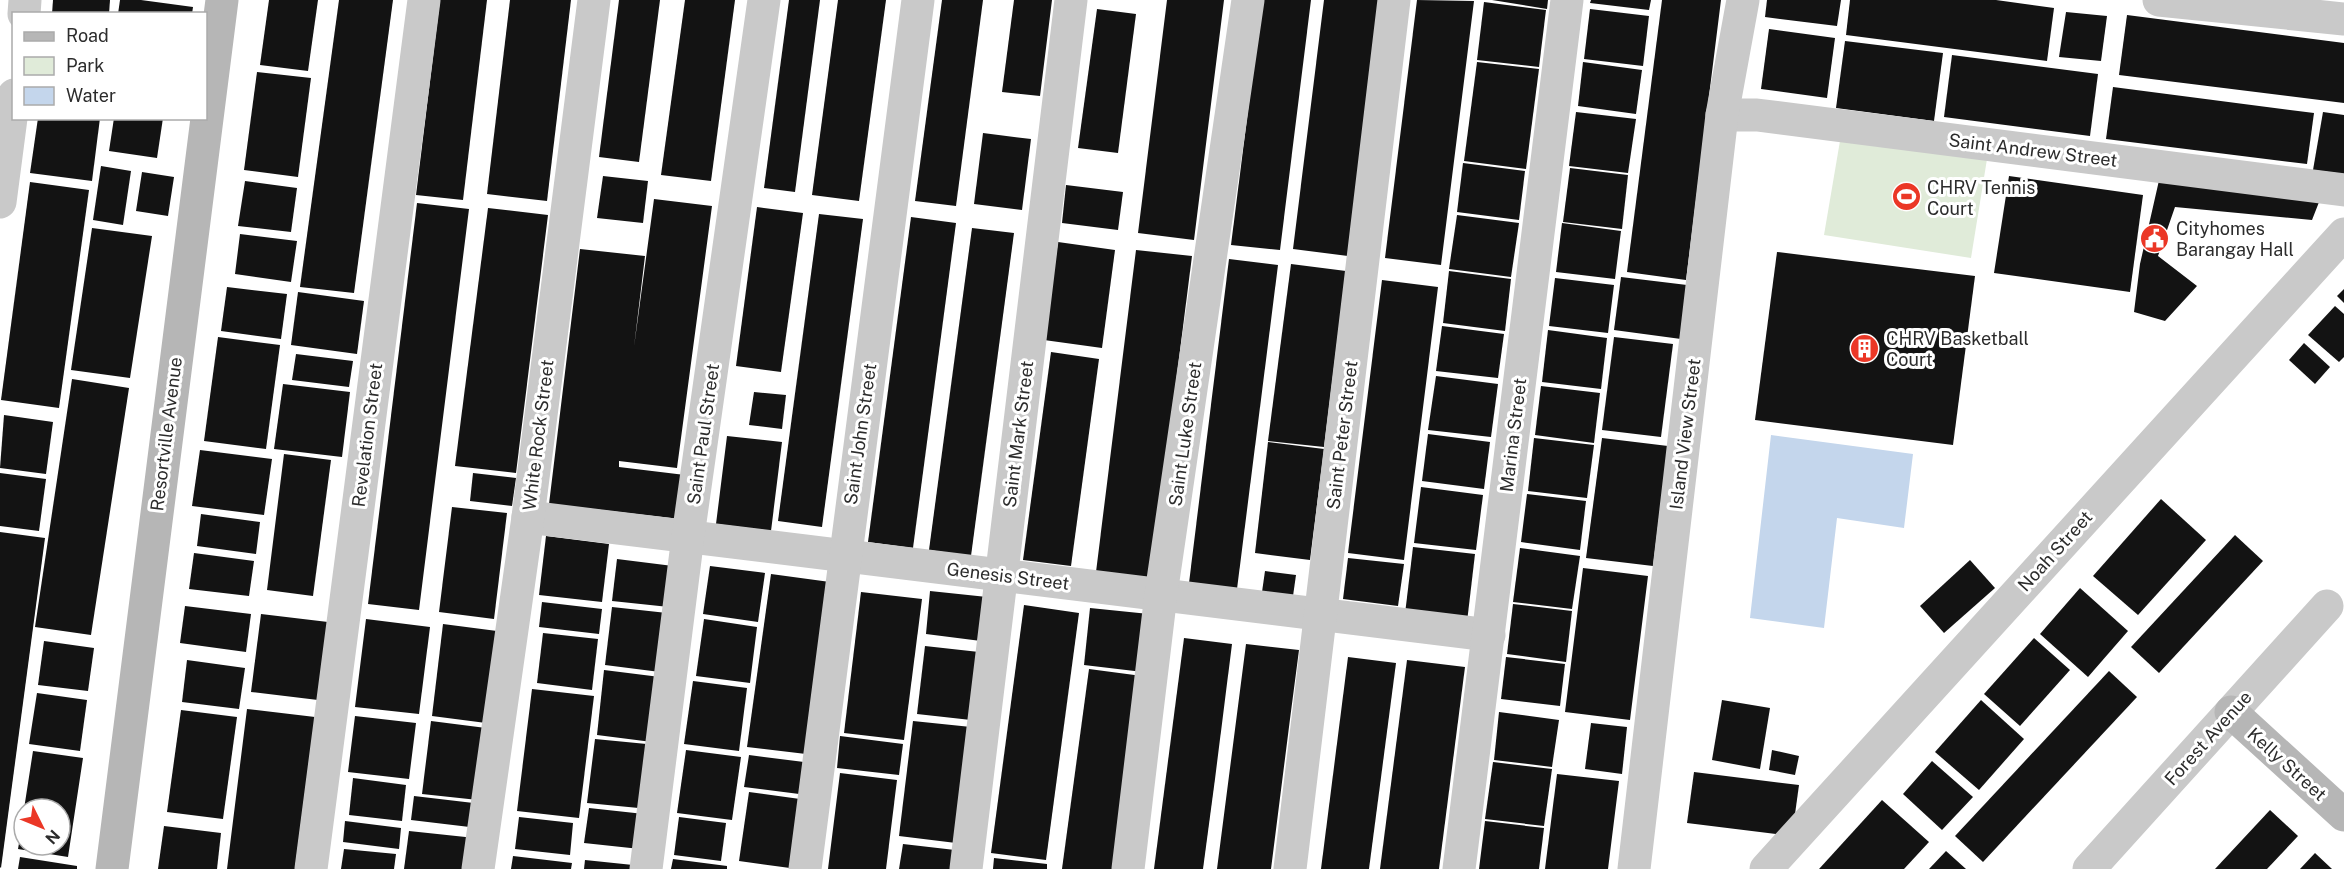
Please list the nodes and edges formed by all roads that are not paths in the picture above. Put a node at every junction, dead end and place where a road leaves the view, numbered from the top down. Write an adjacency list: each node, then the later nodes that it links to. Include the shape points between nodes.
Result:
1 (222, 0): 15 (street, Resortville Avenue)
2 (424, 0): 31 (street, Revelation Street)
3 (594, 0): 20 (street, White Rock Street)
4 (764, 0): 21 (street, Saint Paul Street)
5 (918, 0): 22 (street, Saint John Street)
6 (1071, 0): 23 (street, Saint Mark Street)
7 (1248, 0): 24 (street, Saint Luke Street)
8 (1394, 0): 26 (street, Saint Peter Street)
9 (1567, 0): 27 (street, Marina Street)
10 (1743, 0): 14 (street, Island View Street)
11 (2159, 0): 12 (street)
12 (2344, 19)
13 (12, 110): 18 (street)
14 (1722, 115): 17 (street, Saint Andrew Street, via 1757,115); 39 (street, Island View Street)
15 (207, 118)
16 (207, 120): 30 (street, Resortville Avenue)
17 (2344, 190)
18 (0, 202)
19 (2344, 234): 40 (street, Noah Street)
20 (528, 517): 21 (street, Genesis Street); 32 (street, White Rock Street)
21 (688, 536): 22 (street, Genesis Street); 33 (street, Saint Paul Street)
22 (844, 556): 23 (street, Genesis Street); 34 (street, Saint John Street)
23 (1001, 575): 24 (street, Genesis Street); 35 (street, Saint Mark Street)
24 (1161, 594): 26 (street, Genesis Street); 36 (street, Saint Luke Street)
25 (2327, 606): 28 (street, Forest Avenue)
26 (1320, 614): 27 (street, Genesis Street); 37 (street, Saint Peter Street)
27 (1489, 635): 38 (street, Marina Street)
28 (2231, 712): 29 (street, Kelly Street); 41 (street, Forest Avenue)
29 (2344, 815)
30 (112, 869)
31 (311, 869)
32 (478, 869)
33 (646, 869)
34 (805, 869)
35 (966, 869)
36 (1128, 869)
37 (1290, 869)
38 (1459, 869)
39 (1634, 869)
40 (1766, 869)
41 (2089, 869)

